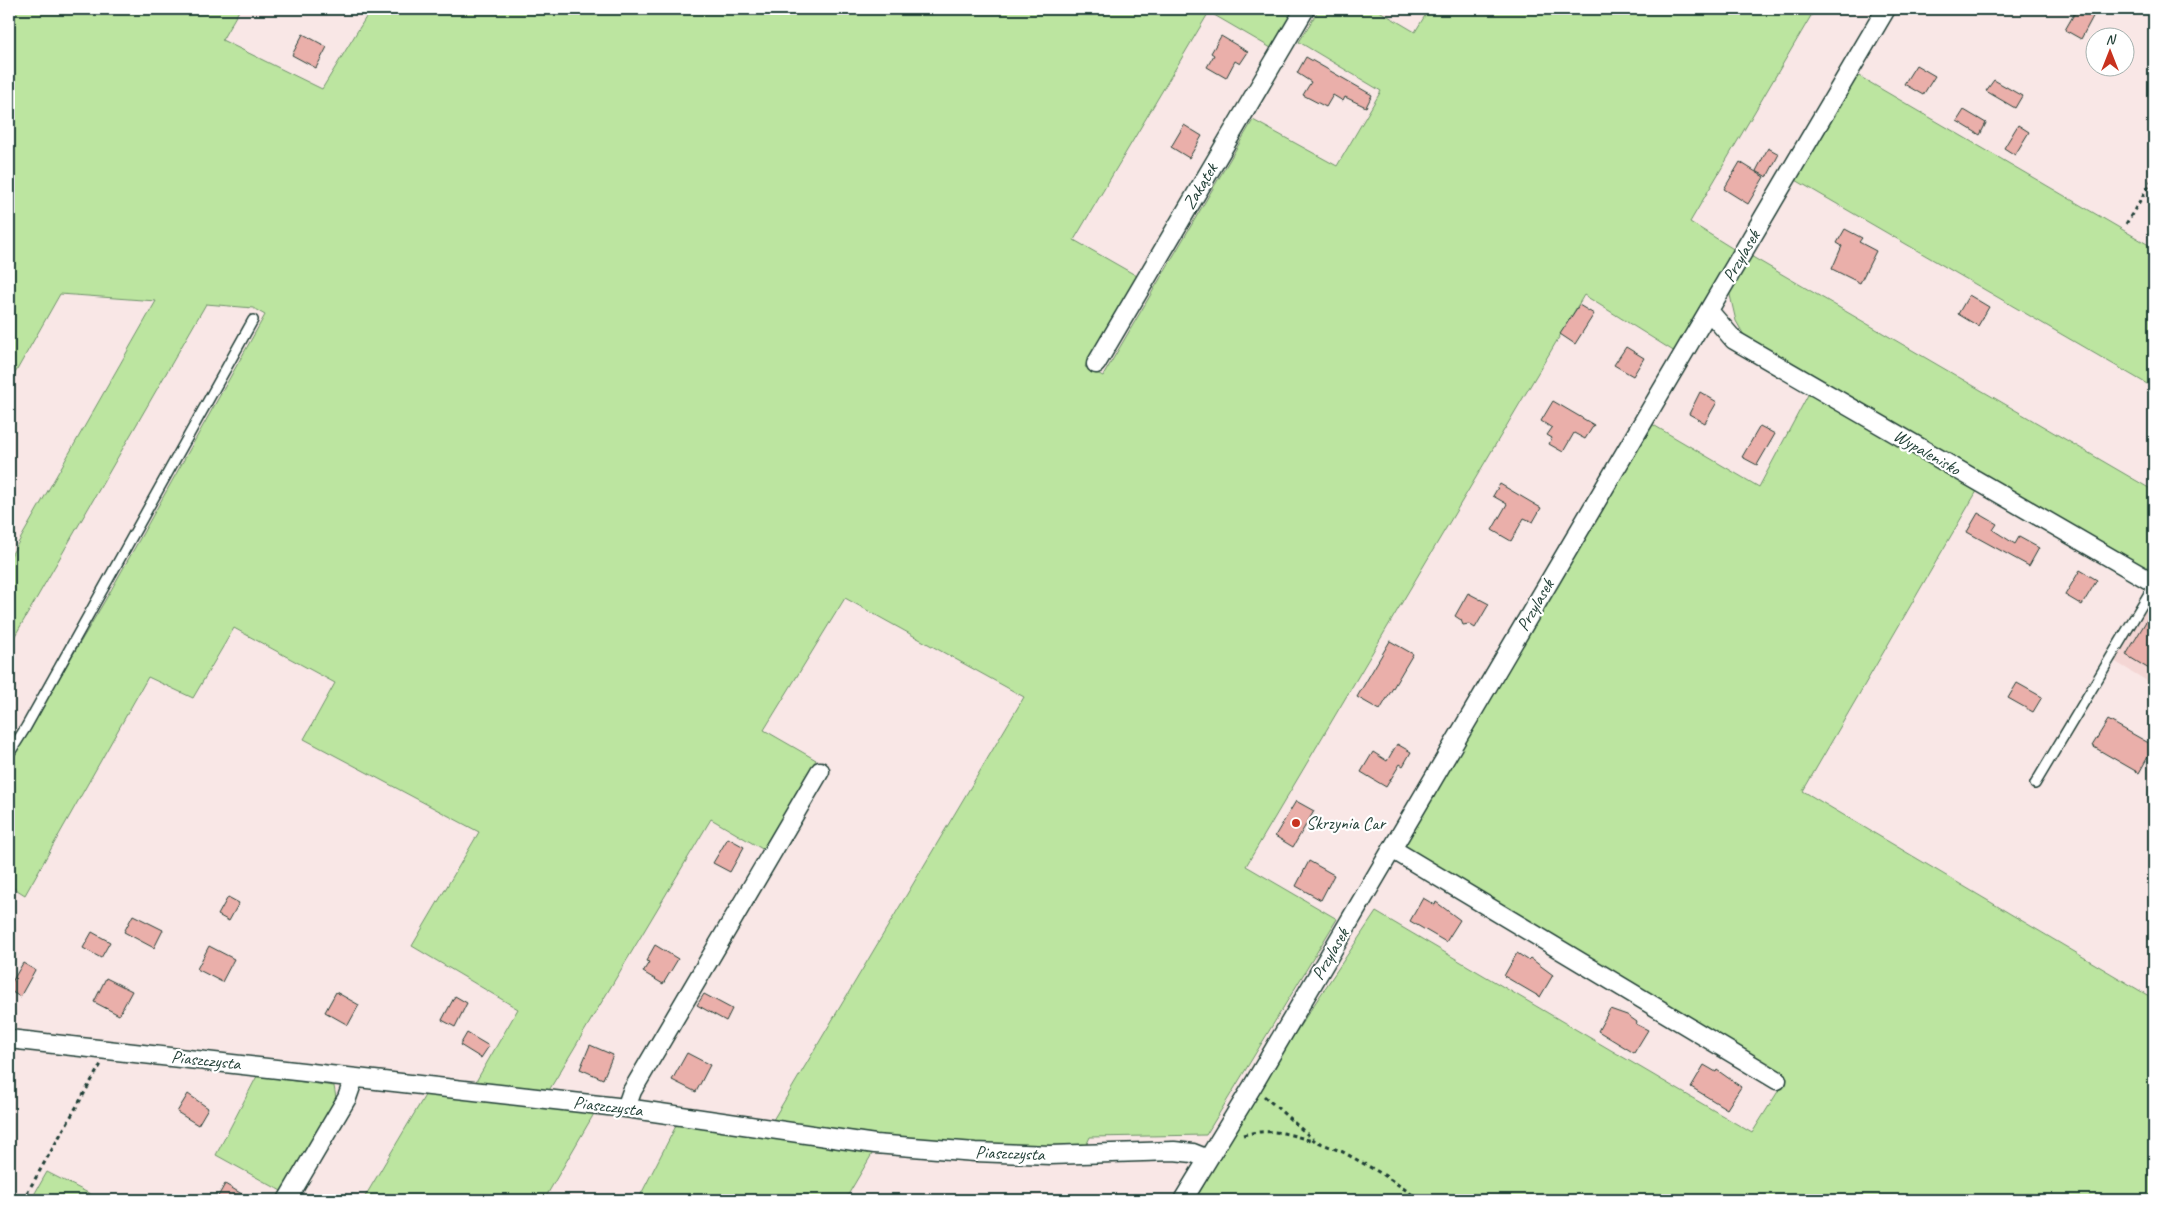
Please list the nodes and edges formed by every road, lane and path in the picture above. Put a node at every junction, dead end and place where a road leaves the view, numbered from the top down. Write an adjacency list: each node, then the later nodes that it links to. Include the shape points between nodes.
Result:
1 (1305, 9): 7 (street, Zakątek)
2 (1886, 9): 5 (street, Przylasek)
3 (2154, 177): 4 (path)
4 (2126, 224)
5 (1709, 311): 8 (street, Wypalenisko, via 1734,340); 12 (street, Przylasek)
6 (253, 320): 9 (lane)
7 (1096, 364)
8 (2154, 584): 11 (lane)
9 (9, 754)
10 (820, 771): 18 (street, via 632,1090)
11 (2035, 784)
12 (1392, 849): 16 (street); 17 (street, Przylasek)
13 (9, 1039): 14 (street, Piaszczysta)
14 (106, 1050): 15 (street, Piaszczysta); 22 (path, via 99,1069)
15 (354, 1078): 18 (street, Piaszczysta); 23 (street, via 347,1098)
16 (1777, 1080)
17 (1252, 1087): 19 (street, Przylasek); 20 (path)
18 (626, 1108): 21 (street, Piaszczysta, via 874,1144 1050,1155 1174,1151)
19 (1219, 1140): 20 (path, via 1258,1131 1276,1131); 21 (street, Przylasek)
20 (1315, 1141): 25 (path, via 1351,1157)
21 (1208, 1159): 24 (street, Przylasek)
22 (23, 1200)
23 (287, 1200)
24 (1183, 1200)
25 (1420, 1200)

